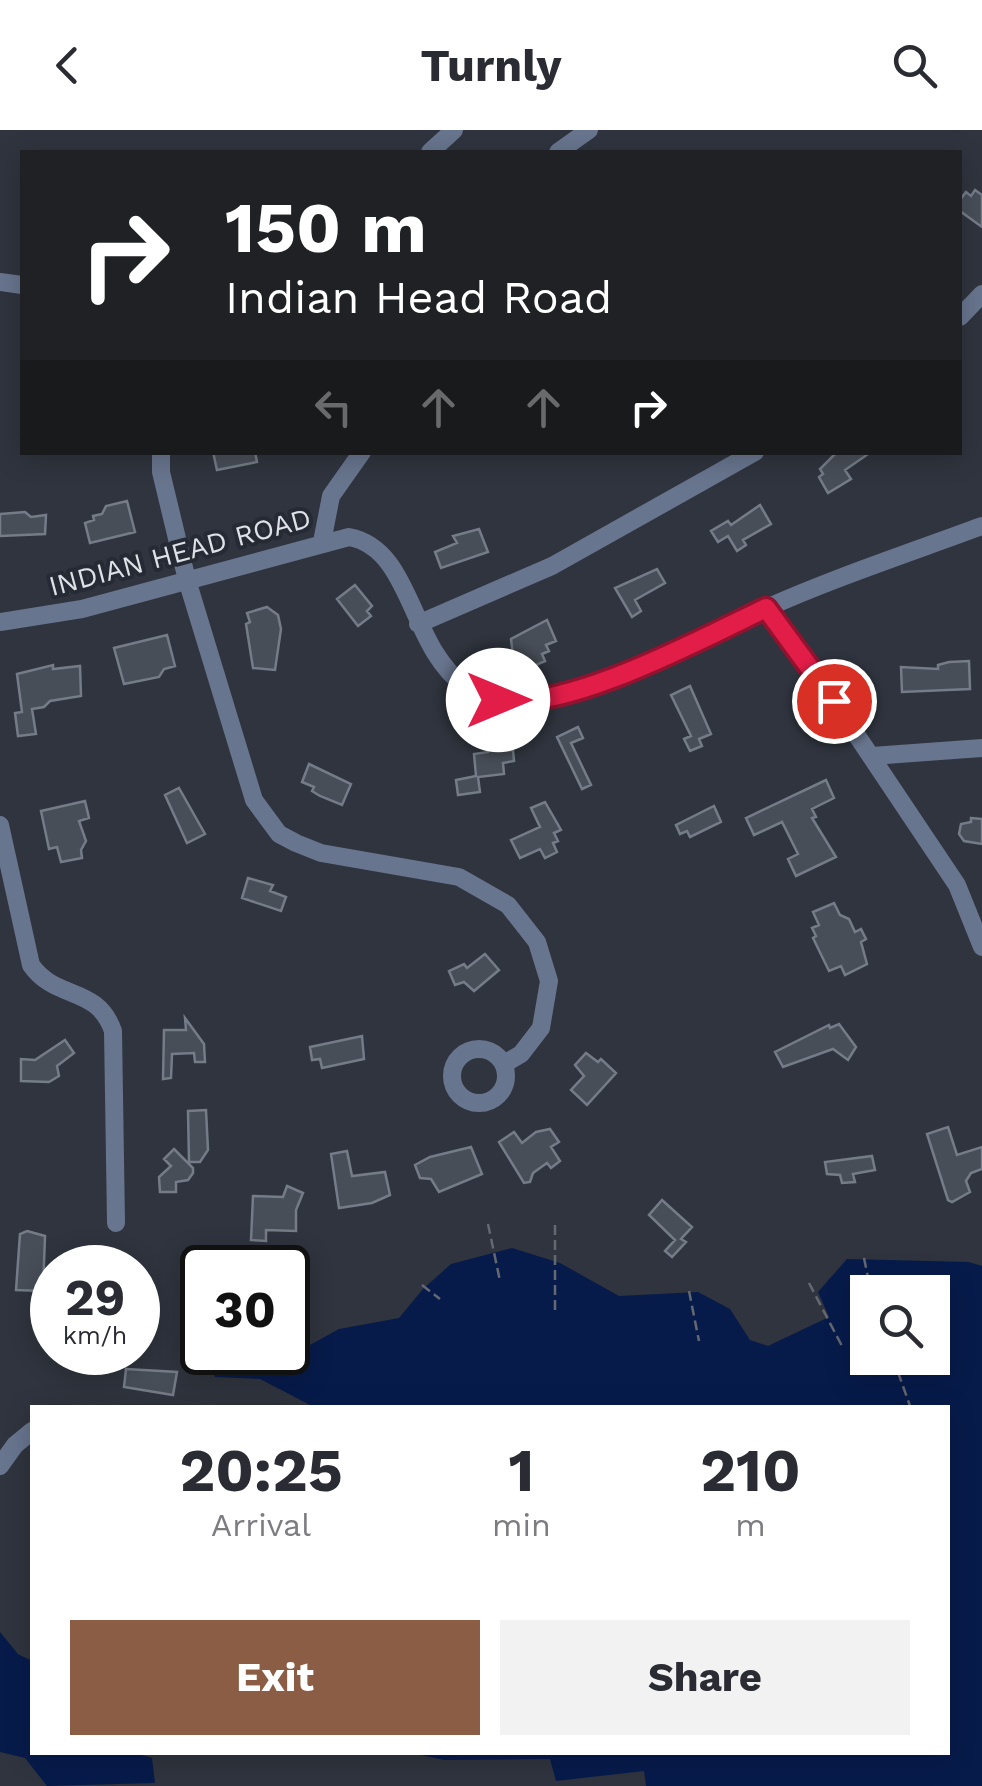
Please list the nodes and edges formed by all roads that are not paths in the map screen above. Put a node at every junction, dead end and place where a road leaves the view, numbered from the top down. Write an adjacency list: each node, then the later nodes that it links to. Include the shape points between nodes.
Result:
1 (454, 130): 3 (street)
2 (589, 130): 4 (street)
3 (432, 150)
4 (561, 150)
5 (982, 294): 6 (street)
6 (962, 315)
7 (161, 455): 12 (street)
8 (360, 455): 11 (street, via 331,496)
9 (750, 455): 15 (street, via 552,566)
10 (982, 526): 13 (street, INDIAN HEAD ROAD)
11 (322, 542): 12 (street, INDIAN HEAD ROAD); 15 (street, INDIAN HEAD ROAD, via 349,537 379,548)
12 (188, 580): 14 (street, INDIAN HEAD ROAD, via 82,609); 20 (street, via 246,780 279,834 321,852 459,877 508,904 537,942 548,981 541,1028)
13 (766, 608): 15 (street, INDIAN HEAD ROAD, via 581,690 516,704 481,695 452,675); 17 (street)
14 (0, 622)
15 (418, 624)
16 (982, 748): 17 (street)
17 (872, 756): 19 (street, via 956,885)
18 (0, 825): 21 (street, via 31,965 46,982 96,1003 113,1031)
19 (982, 946)
20 (504, 1064)
21 (116, 1222)
22 (30, 1433): 23 (street)
23 (0, 1466)

